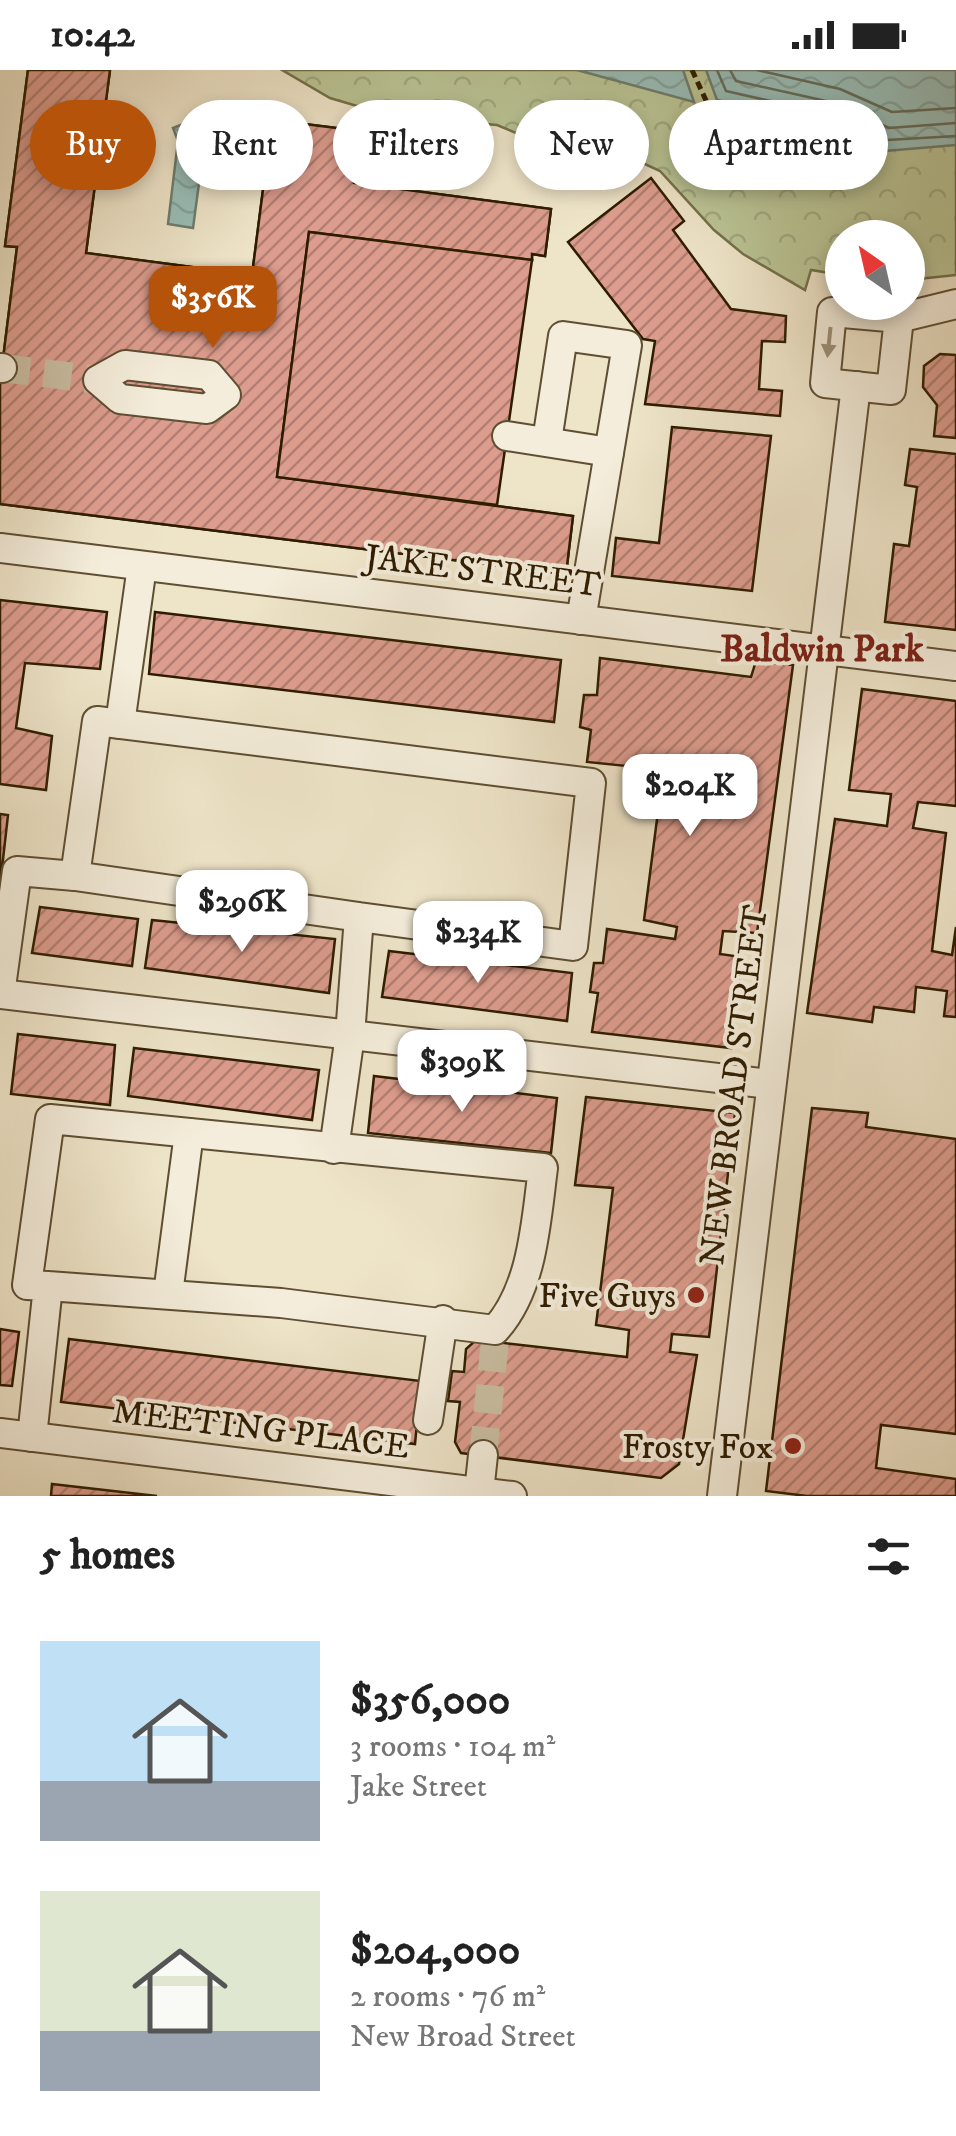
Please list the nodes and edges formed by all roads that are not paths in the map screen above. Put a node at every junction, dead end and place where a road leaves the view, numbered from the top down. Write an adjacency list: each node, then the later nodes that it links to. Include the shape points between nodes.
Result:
1 (956, 304): 2 (street)
2 (925, 311)
3 (831, 320): 5 (street, one-way to 5, via 825,383)
4 (898, 320): 5 (street, via 891,390)
5 (856, 386): 12 (street, NEW BROAD STREET)
6 (507, 436): 7 (street)
7 (547, 441): 8 (street); 8 (street, via 563,336 628,345)
8 (609, 452): 11 (street)
9 (0, 548): 10 (street, JAKE STREET)
10 (142, 566): 11 (street, JAKE STREET); 14 (street)
11 (581, 620): 12 (street, JAKE STREET)
12 (826, 650): 13 (street, JAKE STREET); 19 (street, NEW BROAD STREET)
13 (956, 666)
14 (120, 724): 15 (street, via 97,721); 16 (street, via 591,782 573,946)
15 (75, 876): 16 (street); 17 (street, via 17,872)
16 (359, 917): 18 (street)
17 (0, 994): 18 (street)
18 (350, 1035): 19 (street); 21 (street)
19 (770, 1084): 31 (street, NEW BROAD STREET)
20 (189, 1133): 21 (street); 22 (street, via 50,1119 27,1285); 23 (street)
21 (334, 1148): 24 (street, via 543,1168 532,1247 511,1311 495,1336)
22 (48, 1286): 23 (street); 27 (street)
23 (168, 1294): 24 (street)
24 (443, 1320): 25 (street)
25 (428, 1420)
26 (0, 1433): 27 (street, MEETING PLACE)
27 (32, 1437): 29 (street, MEETING PLACE)
28 (483, 1455): 29 (street)
29 (479, 1492): 30 (street, MEETING PLACE)
30 (512, 1496)
31 (722, 1496)

